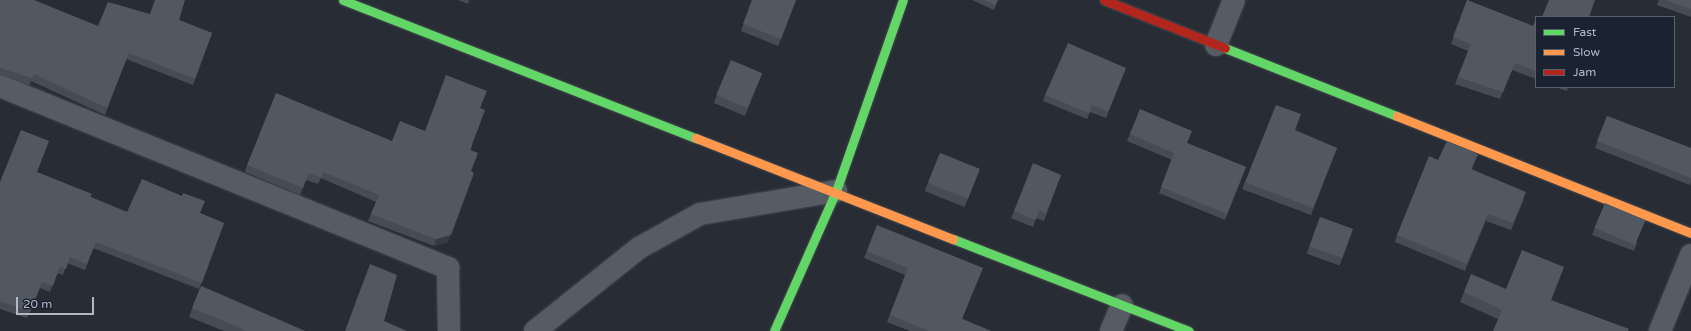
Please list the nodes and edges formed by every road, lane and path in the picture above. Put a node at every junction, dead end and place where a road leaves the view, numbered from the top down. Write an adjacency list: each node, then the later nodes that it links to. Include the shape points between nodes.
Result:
1 (343, 0): 7 (street)
2 (903, 0): 7 (street)
3 (1104, 0): 5 (street)
4 (1234, 0): 5 (street)
5 (1216, 45): 8 (street)
6 (0, 86): 11 (street, via 448,268)
7 (836, 190): 10 (street); 12 (street, via 700,214 639,248); 13 (street)
8 (1691, 233)
9 (1691, 255): 16 (street)
10 (1122, 305): 14 (street); 15 (street)
11 (450, 331)
12 (535, 331)
13 (774, 331)
14 (1111, 331)
15 (1189, 331)
16 (1660, 331)

